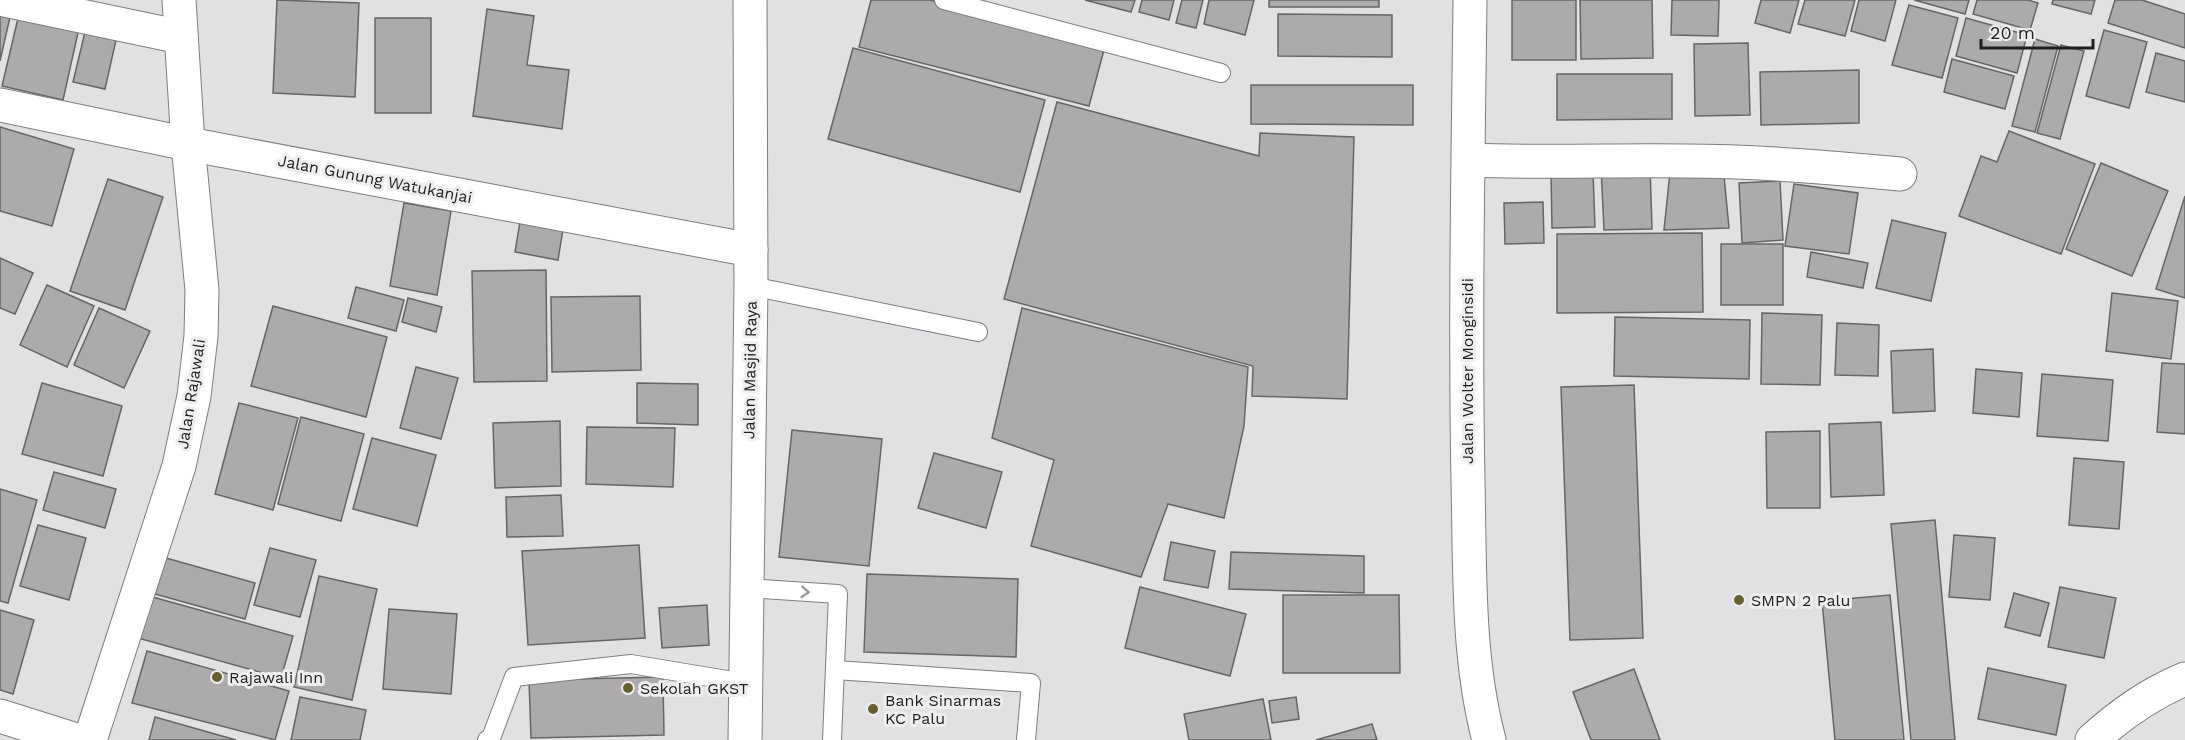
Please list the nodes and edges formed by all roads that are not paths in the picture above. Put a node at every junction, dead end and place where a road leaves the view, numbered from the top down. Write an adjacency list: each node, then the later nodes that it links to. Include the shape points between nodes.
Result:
1 (5, 0): 6 (main road)
2 (179, 0): 6 (main road, Jalan Rajawali)
3 (750, 0): 12 (main road, Jalan Masjid Raya)
4 (944, 0): 7 (lane)
5 (1470, 0): 10 (main road, Jalan Wolter Monginsidi)
6 (181, 37): 9 (main road, Jalan Rajawali)
7 (1221, 73)
8 (0, 105): 9 (main road, Jalan Gunung Watukanjai)
9 (188, 144): 12 (main road, Jalan Gunung Watukanjai); 21 (main road, Jalan Rajawali, via 202,290 194,396 178,466)
10 (1469, 160): 11 (main road, via 1691,161); 26 (main road, Jalan Wolter Monginsidi, via 1465,331 1471,608 1480,705)
11 (1900, 174)
12 (751, 250): 13 (main road, Jalan Masjid Raya)
13 (751, 286): 14 (lane); 15 (main road, Jalan Masjid Raya)
14 (978, 332)
15 (747, 588): 16 (lane, one-way to 16, via 838,594); 18 (main road, Jalan Masjid Raya)
16 (835, 670): 24 (lane); 25 (lane, via 1031,683)
17 (2185, 679): 27 (main road, via 2155,692)
18 (745, 683): 22 (lane, via 631,664 514,677); 23 (main road, Jalan Masjid Raya)
19 (0, 717): 20 (main road)
20 (76, 740)
21 (90, 740)
22 (487, 740)
23 (745, 740)
24 (832, 740)
25 (1026, 740)
26 (1489, 740)
27 (2092, 740)

